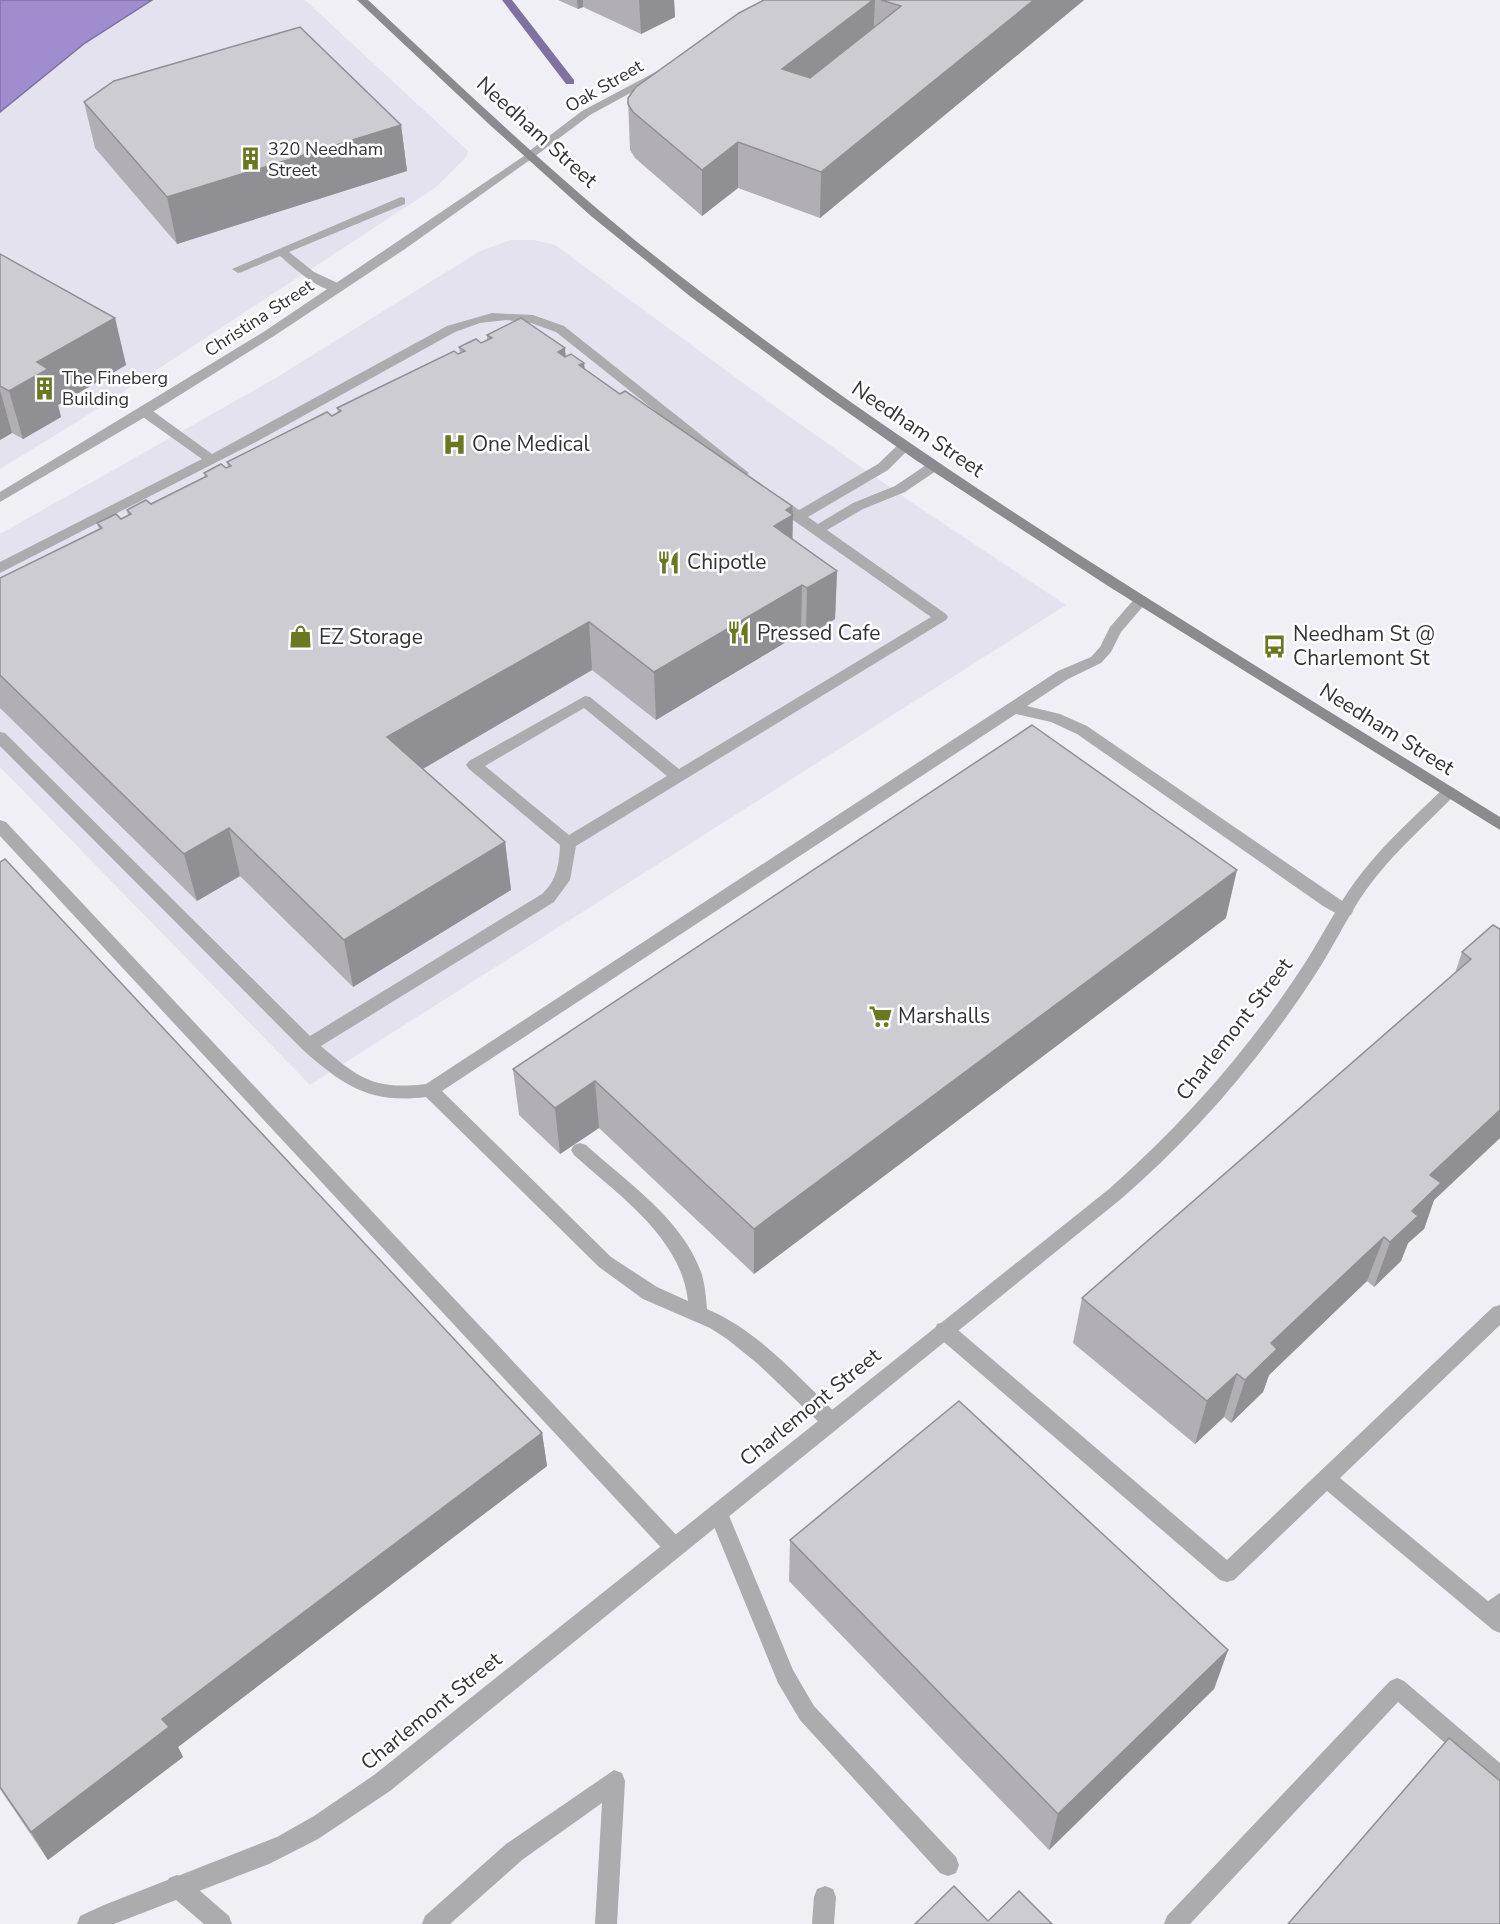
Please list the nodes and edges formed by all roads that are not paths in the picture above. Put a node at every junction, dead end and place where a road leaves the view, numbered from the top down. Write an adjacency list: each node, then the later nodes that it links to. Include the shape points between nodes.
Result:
1 (362, 0): 3 (main road, Needham Street)
2 (677, 64): 3 (street, Oak Street, via 586,113)
3 (530, 155): 7 (street, Christina Street); 9 (main road, Needham Street, via 676,279)
4 (401, 201): 5 (street)
5 (281, 252): 6 (street); 7 (street, via 310,275)
6 (238, 269)
7 (338, 288): 8 (street, Christina Street)
8 (146, 412): 10 (street); 12 (street, Christina Street)
9 (905, 446): 11 (main road, Needham Street); 13 (street, via 883,467)
10 (211, 459): 13 (street, via 451,329 484,317 507,316 541,321 560,329); 15 (street)
11 (934, 466): 14 (street, via 900,489 858,506); 16 (main road, Needham Street)
12 (0, 498)
13 (798, 517): 14 (street)
14 (817, 530): 19 (street, via 941,617)
15 (0, 568)
16 (1141, 600): 17 (street, via 1096,660 1063,675); 20 (main road, Needham Street)
17 (1014, 708): 24 (street, via 1055,718 1082,730); 26 (street)
18 (0, 737): 25 (street)
19 (679, 777): 23 (street); 23 (street, via 585,701 474,765)
20 (1449, 792): 21 (main road, Needham Street); 24 (street, Charlemont Street, via 1383,857)
21 (1500, 824)
22 (0, 826): 34 (street)
23 (568, 843): 25 (street, via 565,878 557,891)
24 (1345, 911): 30 (street, Charlemont Street, via 1310,969 1250,1053 1192,1122 1123,1187)
25 (309, 1045): 26 (street, via 339,1071 368,1088 392,1094)
26 (430, 1090): 28 (street, via 605,1262 642,1289)
27 (580, 1150): 28 (street, via 681,1251 691,1270)
28 (698, 1313): 31 (street, via 750,1345)
29 (1500, 1313): 32 (street)
30 (944, 1330): 31 (street, Charlemont Street); 32 (street, via 1227,1573)
31 (831, 1421): 33 (street, Charlemont Street)
32 (1326, 1478): 35 (street)
33 (718, 1512): 34 (street, Charlemont Street); 37 (street, via 795,1696 821,1730)
34 (674, 1547): 38 (street, Charlemont Street, via 349,1806 285,1845)
35 (1496, 1613)
36 (1500, 1777): 45 (street, via 1397,1688)
37 (948, 1865)
38 (177, 1886): 40 (street, Charlemont Street); 41 (street)
39 (825, 1897): 44 (street)
40 (88, 1924)
41 (221, 1924)
42 (433, 1924): 43 (street, via 514,1852 614,1781)
43 (606, 1924)
44 (823, 1924)
45 (1175, 1924)

